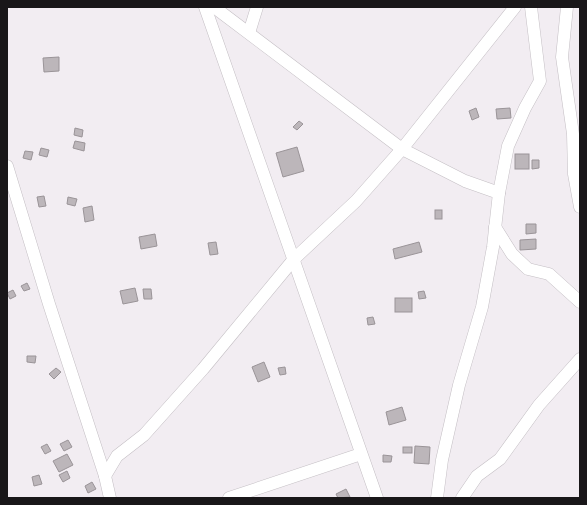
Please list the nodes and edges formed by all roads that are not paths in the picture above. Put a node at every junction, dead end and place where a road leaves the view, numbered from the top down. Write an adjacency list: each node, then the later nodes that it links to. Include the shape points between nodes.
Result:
1 (205, 7): 13 (street)
2 (214, 7): 7 (street)
3 (257, 7): 7 (street)
4 (516, 7): 8 (street)
5 (531, 7): 10 (street, via 540,81 508,146)
6 (567, 7): 11 (street, via 562,57 573,134 574,174)
7 (249, 33): 8 (street)
8 (402, 149): 10 (street, via 465,181); 13 (street, via 356,201)
9 (7, 166): 17 (street)
10 (498, 193): 12 (street)
11 (580, 207)
12 (495, 227): 14 (street, via 512,254 528,269 550,274); 22 (street, via 482,307 442,460)
13 (294, 259): 16 (street); 17 (street, via 203,369 144,435 117,456)
14 (580, 302)
15 (580, 359): 23 (street, via 539,405 500,459 477,476)
16 (362, 454): 18 (street); 21 (street)
17 (105, 476): 19 (street)
18 (247, 495): 20 (street)
19 (110, 498)
20 (229, 498)
21 (377, 498)
22 (437, 498)
23 (462, 498)

